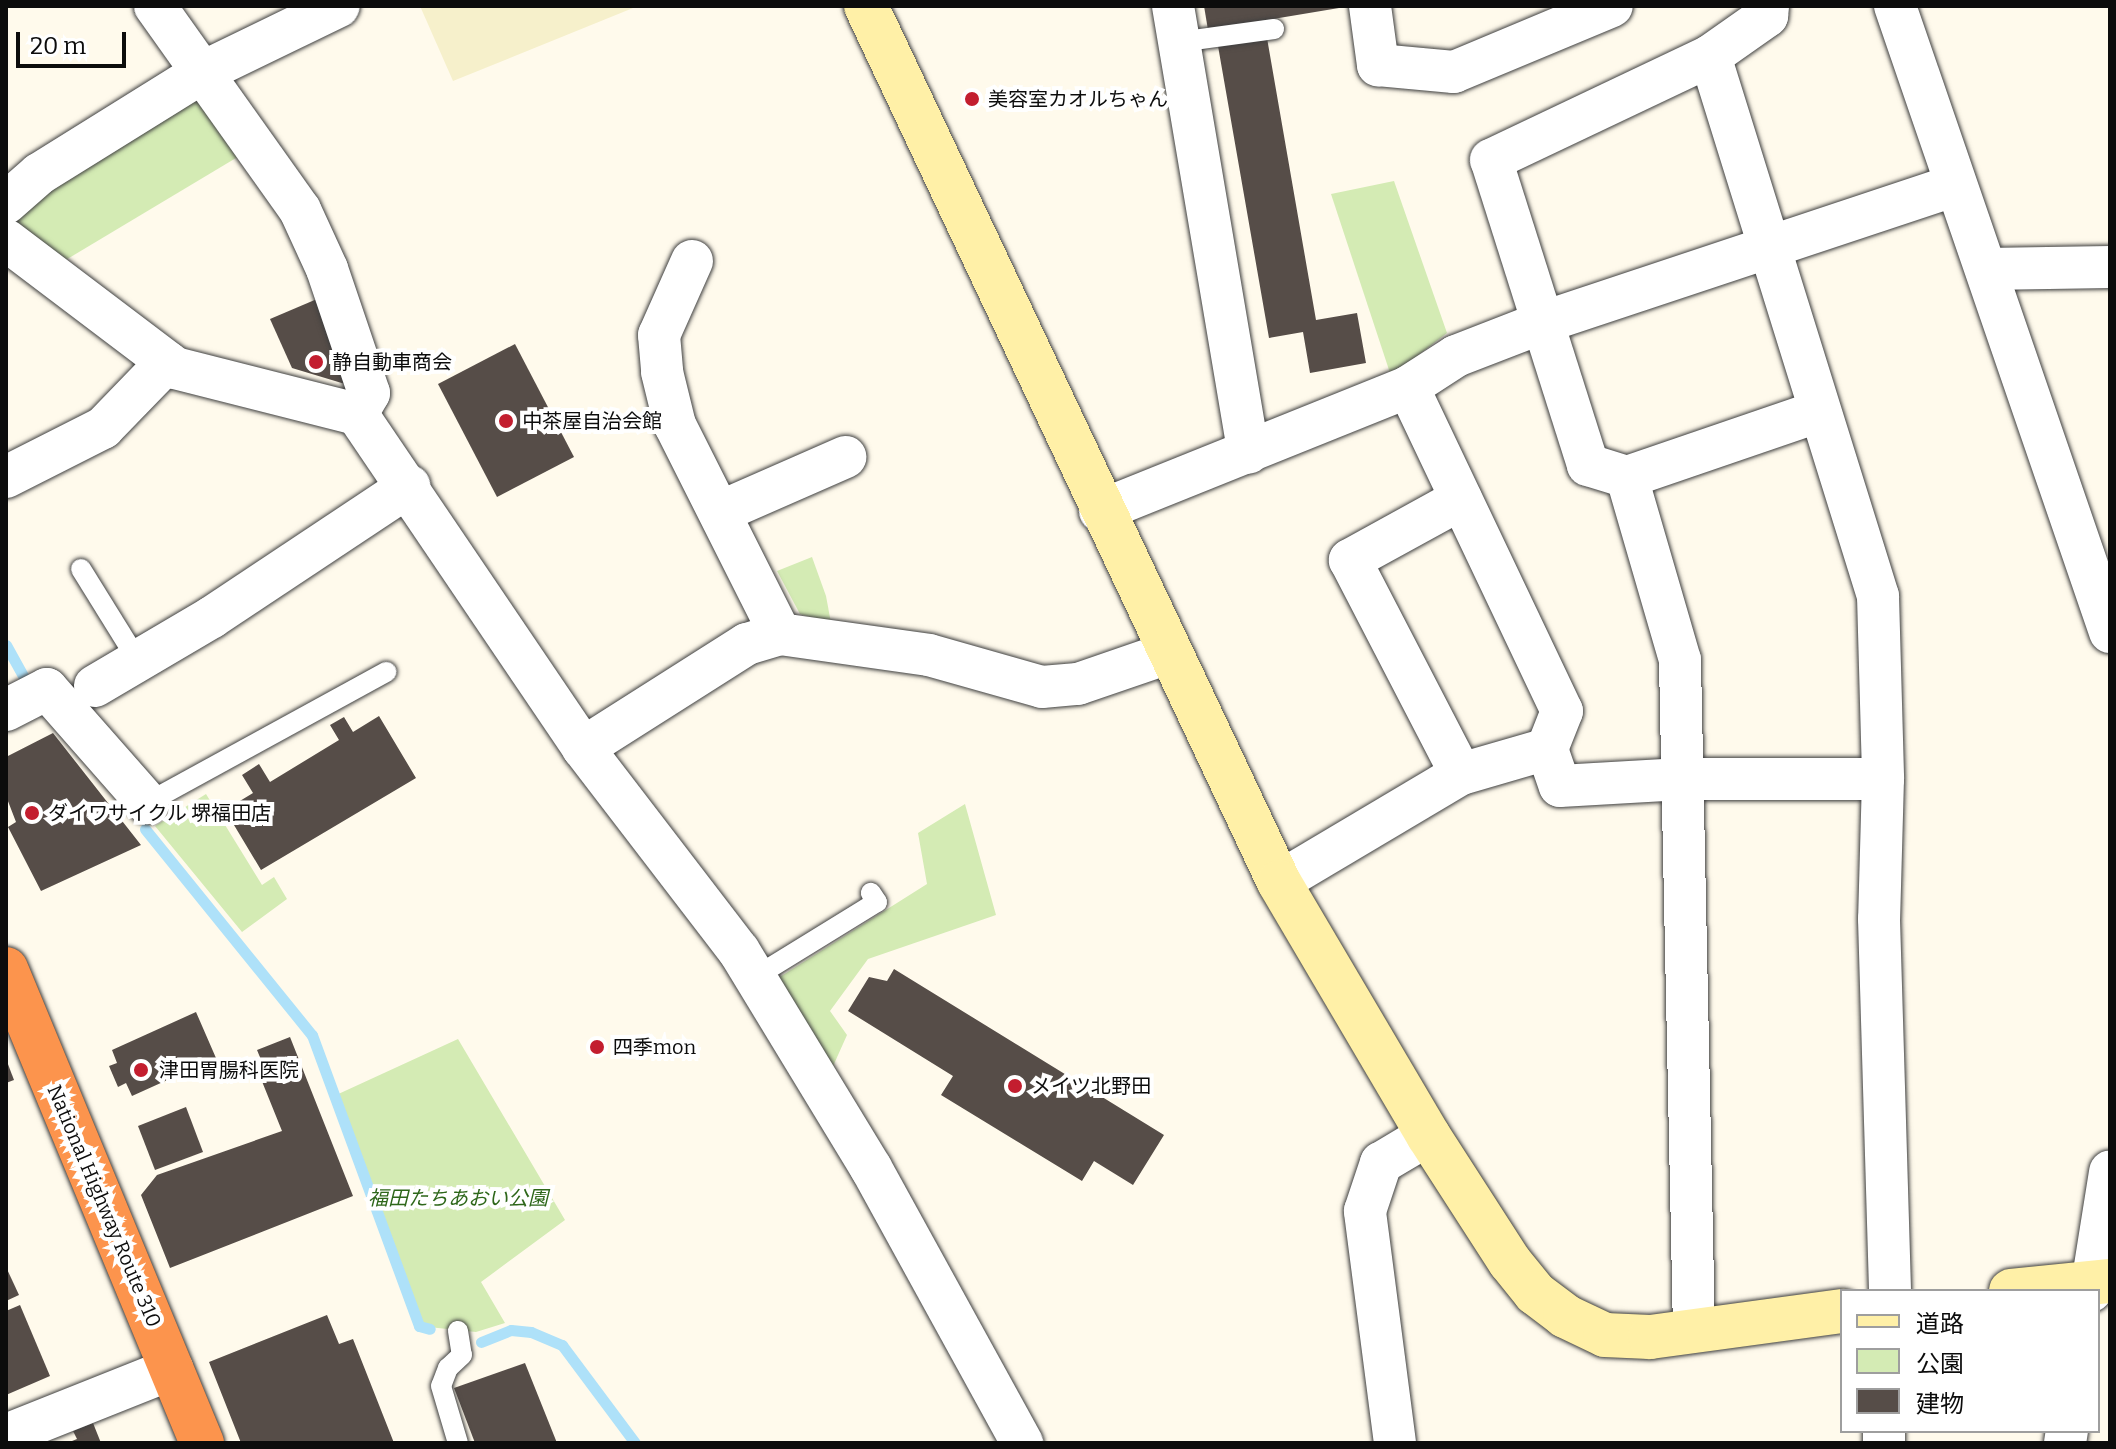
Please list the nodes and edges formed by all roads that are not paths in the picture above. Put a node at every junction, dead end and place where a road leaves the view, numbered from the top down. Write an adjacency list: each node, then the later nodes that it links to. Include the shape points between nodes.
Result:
1 (155, 6): 11 (street)
2 (339, 6): 11 (street)
3 (866, 6): 30 (street)
4 (1370, 6): 5 (street, via 1378,65 1454,72)
5 (1612, 6)
6 (1768, 6): 10 (street, via 1767,16)
7 (1895, 6): 12 (street)
8 (1176, 24): 9 (lane); 24 (street)
9 (1274, 29)
10 (1710, 56): 15 (street); 19 (street, via 1491,160)
11 (201, 73): 13 (street, via 39,174); 23 (street, via 300,210 327,269 369,393)
12 (1955, 185): 15 (street); 18 (street)
13 (6, 203)
14 (6, 240): 20 (street)
15 (1767, 247): 19 (street); 22 (street)
16 (692, 261): 31 (street, via 659,335 662,372 675,425)
17 (2110, 267): 18 (street)
18 (1986, 269): 33 (street)
19 (1541, 323): 21 (street, via 1456,356); 27 (street, via 1588,465)
20 (167, 362): 23 (street); 26 (street, via 103,428)
21 (1408, 387): 24 (street); 29 (street)
22 (1817, 412): 27 (street); 44 (street, via 1878,596)
23 (357, 414): 28 (street)
24 (1249, 453): 30 (street)
25 (845, 457): 31 (street)
26 (6, 477)
27 (1627, 477): 43 (street, via 1680,660)
28 (409, 486): 36 (street); 40 (street)
29 (1461, 499): 41 (street, via 1562,711); 42 (street, via 1350,560)
30 (1100, 511): 35 (street)
31 (720, 512): 34 (street)
32 (81, 569): 36 (lane)
33 (2110, 632)
34 (780, 634): 35 (street, via 929,655 1042,687 1078,684); 40 (street, via 747,644)
35 (1168, 653): 46 (street)
36 (138, 661): 38 (street)
37 (386, 672): 45 (lane)
38 (95, 686)
39 (6, 710): 45 (street, via 47,689)
40 (583, 748): 49 (street)
41 (1547, 749): 42 (street); 43 (street, via 1560,786)
42 (1461, 774): 46 (street)
43 (1682, 779): 44 (street); 57 (street)
44 (1883, 779): 53 (street, via 1879,919)
45 (147, 803)
46 (1279, 882): 50 (street)
47 (871, 893): 49 (lane, via 877,902)
48 (6, 969): 58 (highway, National Highway Route 310)
49 (755, 977): 62 (street, via 871,1168)
50 (1428, 1135): 57 (street, via 1510,1262 1535,1293 1565,1316 1605,1335 1650,1337); 63 (street, via 1381,1163 1365,1211)
51 (2110, 1172): 52 (street)
52 (2098, 1285): 54 (street)
53 (1890, 1289)
54 (2040, 1289)
55 (1840, 1311): 57 (street)
56 (458, 1331): 61 (lane, via 462,1355 448,1368 441,1386)
57 (1694, 1331)
58 (172, 1369): 59 (street); 60 (highway, National Highway Route 310)
59 (6, 1435)
60 (202, 1443)
61 (458, 1443)
62 (1022, 1443)
63 (1395, 1443)

